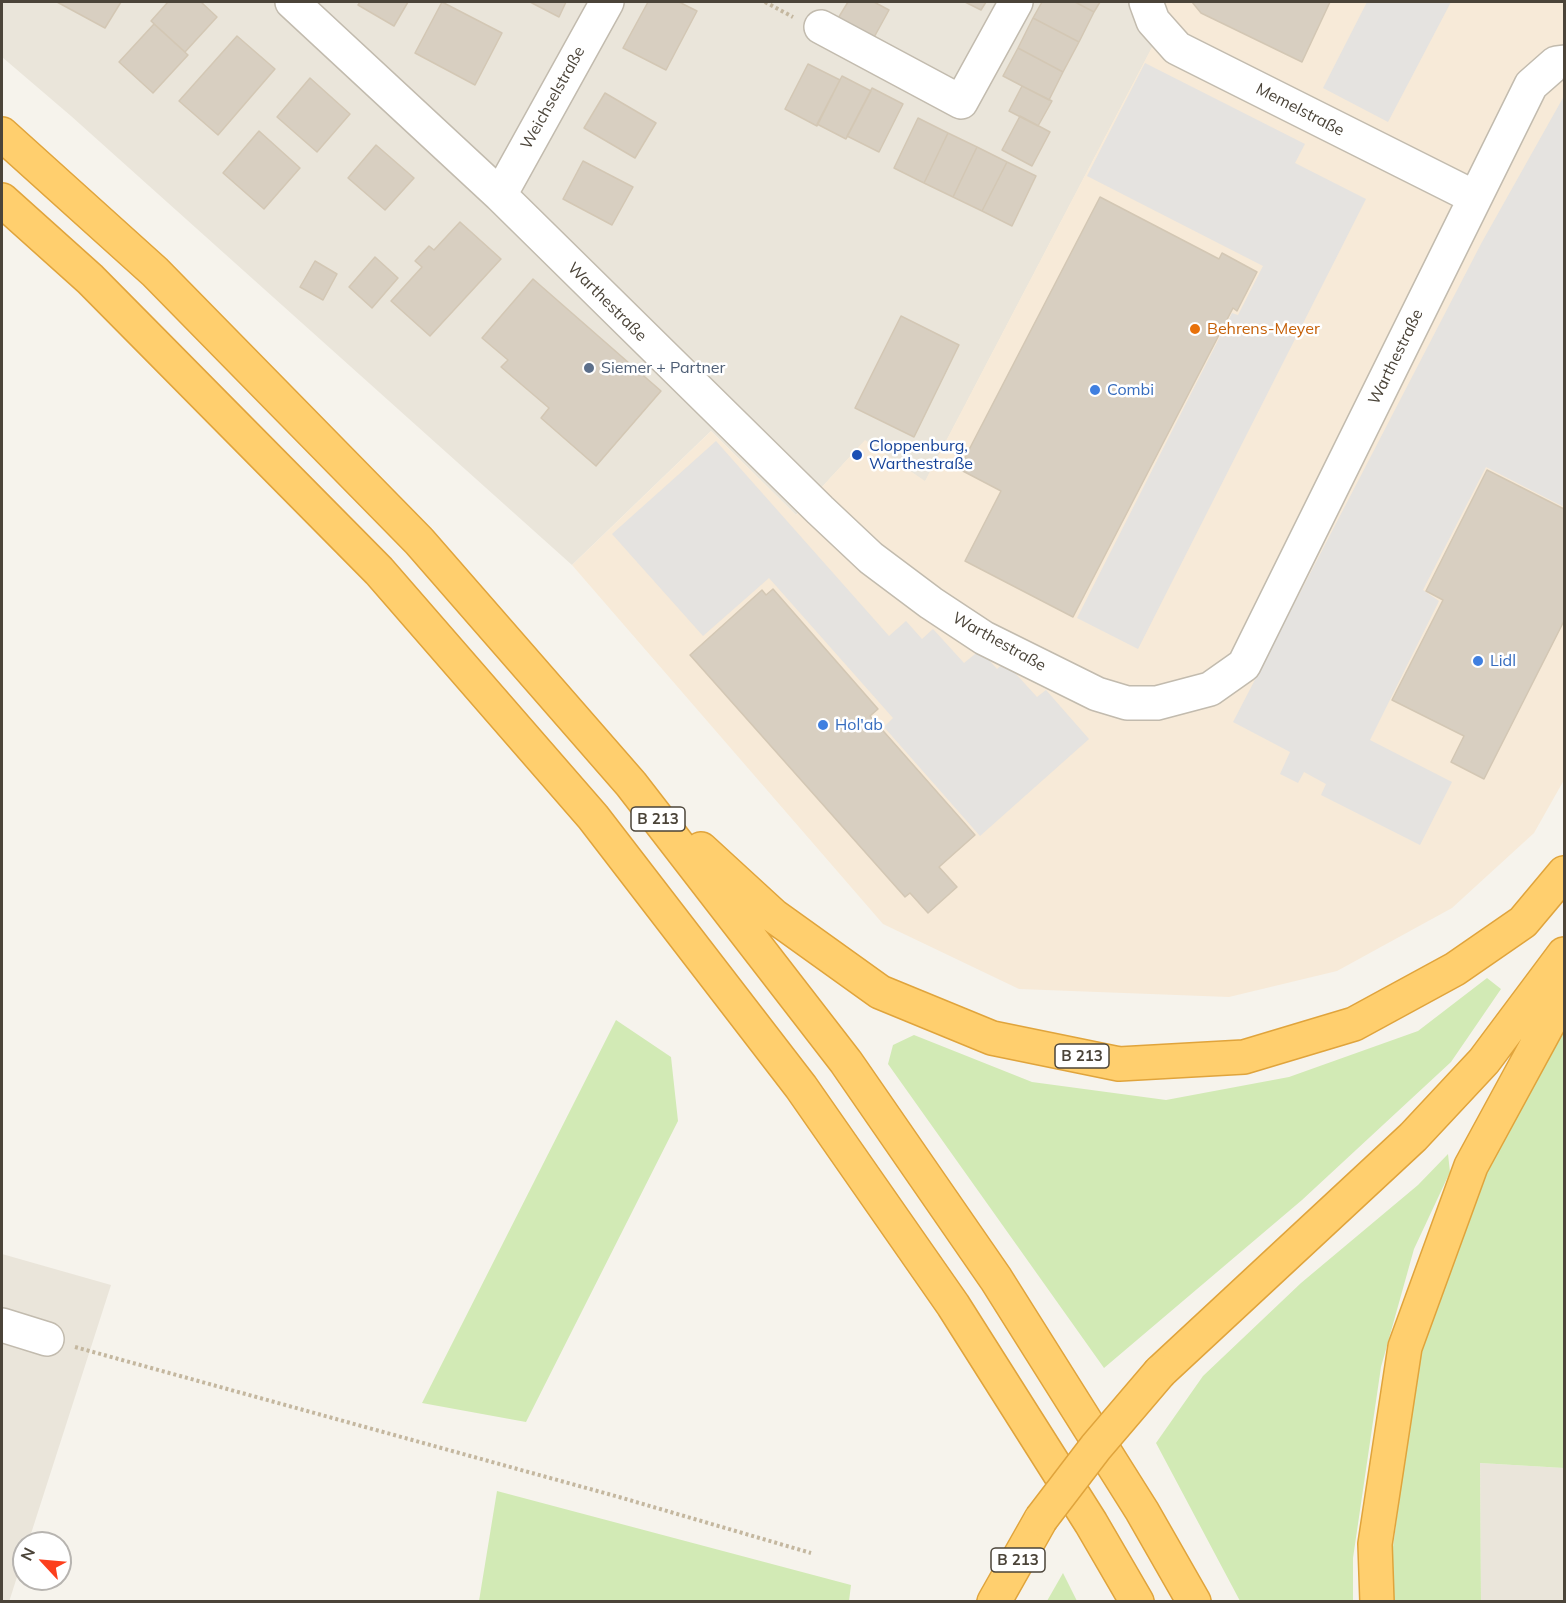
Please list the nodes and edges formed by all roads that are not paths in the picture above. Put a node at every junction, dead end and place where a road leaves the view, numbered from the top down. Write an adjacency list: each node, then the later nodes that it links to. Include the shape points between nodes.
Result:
1 (292, 2): 8 (street, Warthestraße)
2 (607, 2): 8 (street, Weichselstraße)
3 (1016, 2): 5 (street, via 961,102)
4 (1146, 2): 9 (street, Memelstraße, via 1153,21 1177,48)
5 (820, 27)
6 (1564, 62): 9 (street, Warthestraße, via 1556,63 1531,85)
7 (2, 134): 11 (highway, B 213, via 155,272 419,541)
8 (500, 195): 9 (street, Warthestraße, via 871,558 984,638 1098,694 1127,703 1157,703 1210,689 1244,665)
9 (1474, 198)
10 (2, 200): 18 (highway, B 213, via 90,279 378,572 593,817 801,1087 947,1296)
11 (631, 784): 12 (highway, B 213, via 774,916 880,992 992,1038 1119,1064 1244,1056 1354,1023 1455,969 1522,922); 19 (highway, B 213, via 846,1062 898,1137 996,1280 1142,1511)
12 (1564, 873)
13 (1564, 954): 17 (highway, B 213, bridge, via 1484,1061 1413,1137 1160,1372 1041,1519)
14 (1564, 995): 20 (highway, via 1471,1166 1405,1347 1375,1544)
15 (2, 1326): 16 (street)
16 (47, 1339)
17 (994, 1602)
18 (1137, 1602)
19 (1194, 1602)
20 (1377, 1602)

